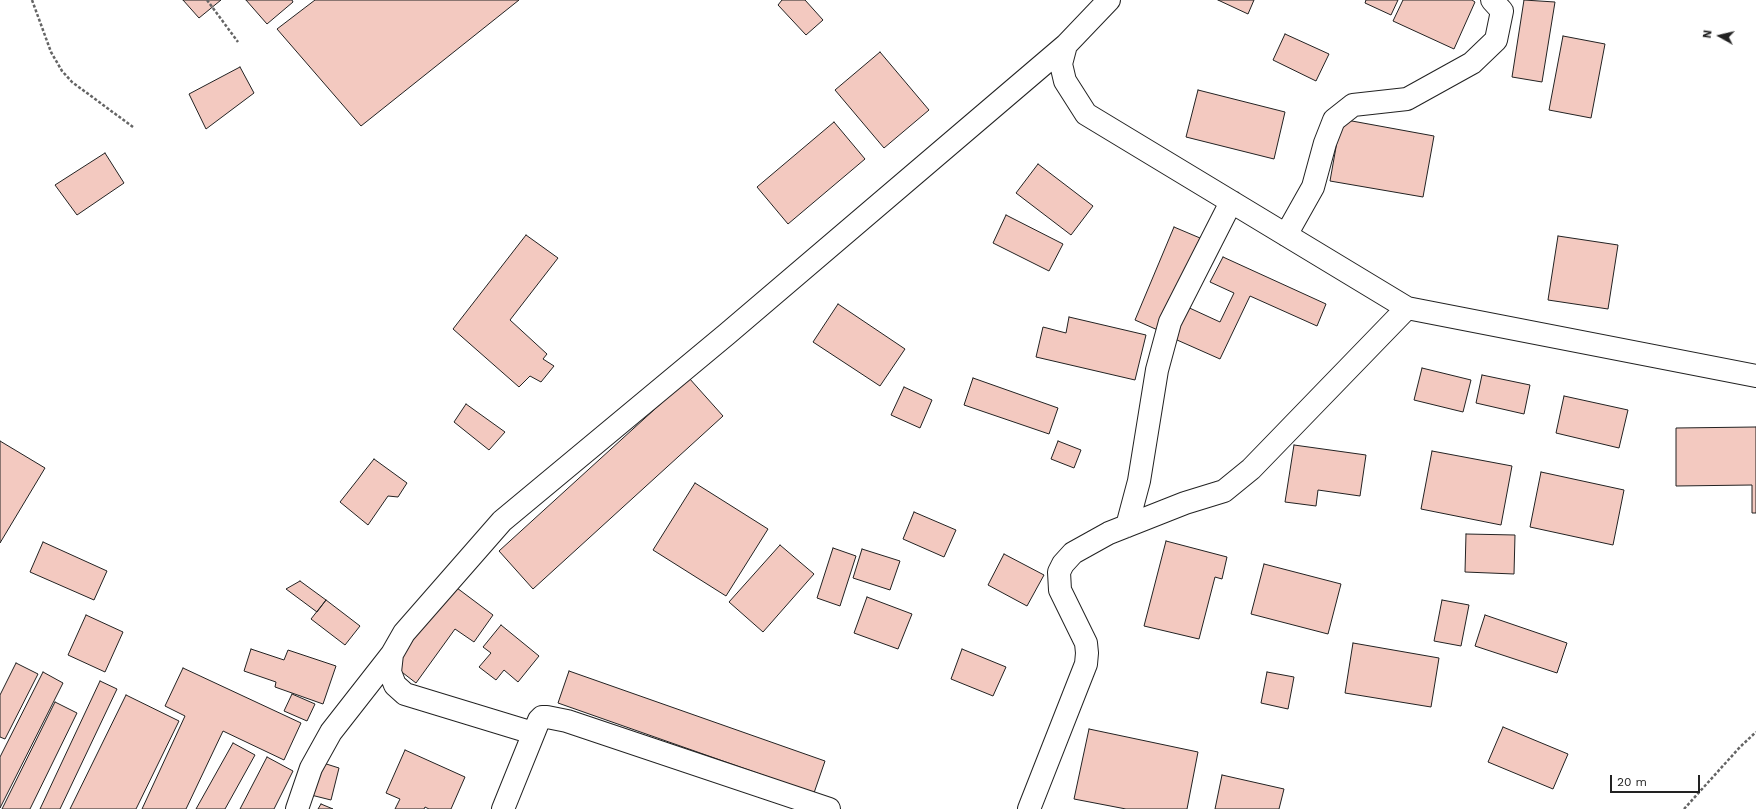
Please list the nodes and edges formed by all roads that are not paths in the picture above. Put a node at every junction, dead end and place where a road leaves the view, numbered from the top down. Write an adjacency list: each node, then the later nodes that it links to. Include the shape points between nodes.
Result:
1 (1109, 0): 3 (street)
2 (1492, 0): 5 (street, via 1502,11 1496,40 1472,63 1407,99 1353,105 1334,120 1313,187)
3 (1066, 45): 4 (street, via 1061,64 1065,81 1086,114); 9 (street, via 733,329 502,520 404,633)
4 (1232, 202): 5 (street); 8 (street, via 1170,322 1157,370 1139,481)
5 (1286, 234): 6 (street)
6 (1407, 308): 7 (street); 8 (street, via 1251,469 1224,491)
7 (1756, 376)
8 (1127, 526): 14 (street, via 1073,553 1062,564 1059,572 1060,590 1086,643 1086,664)
9 (392, 654): 10 (street, via 390,672 395,685 405,694); 11 (street, via 331,732 311,768)
10 (533, 733): 12 (street); 13 (street, via 542,717 567,721)
11 (297, 809)
12 (503, 809)
13 (829, 809)
14 (1029, 809)

